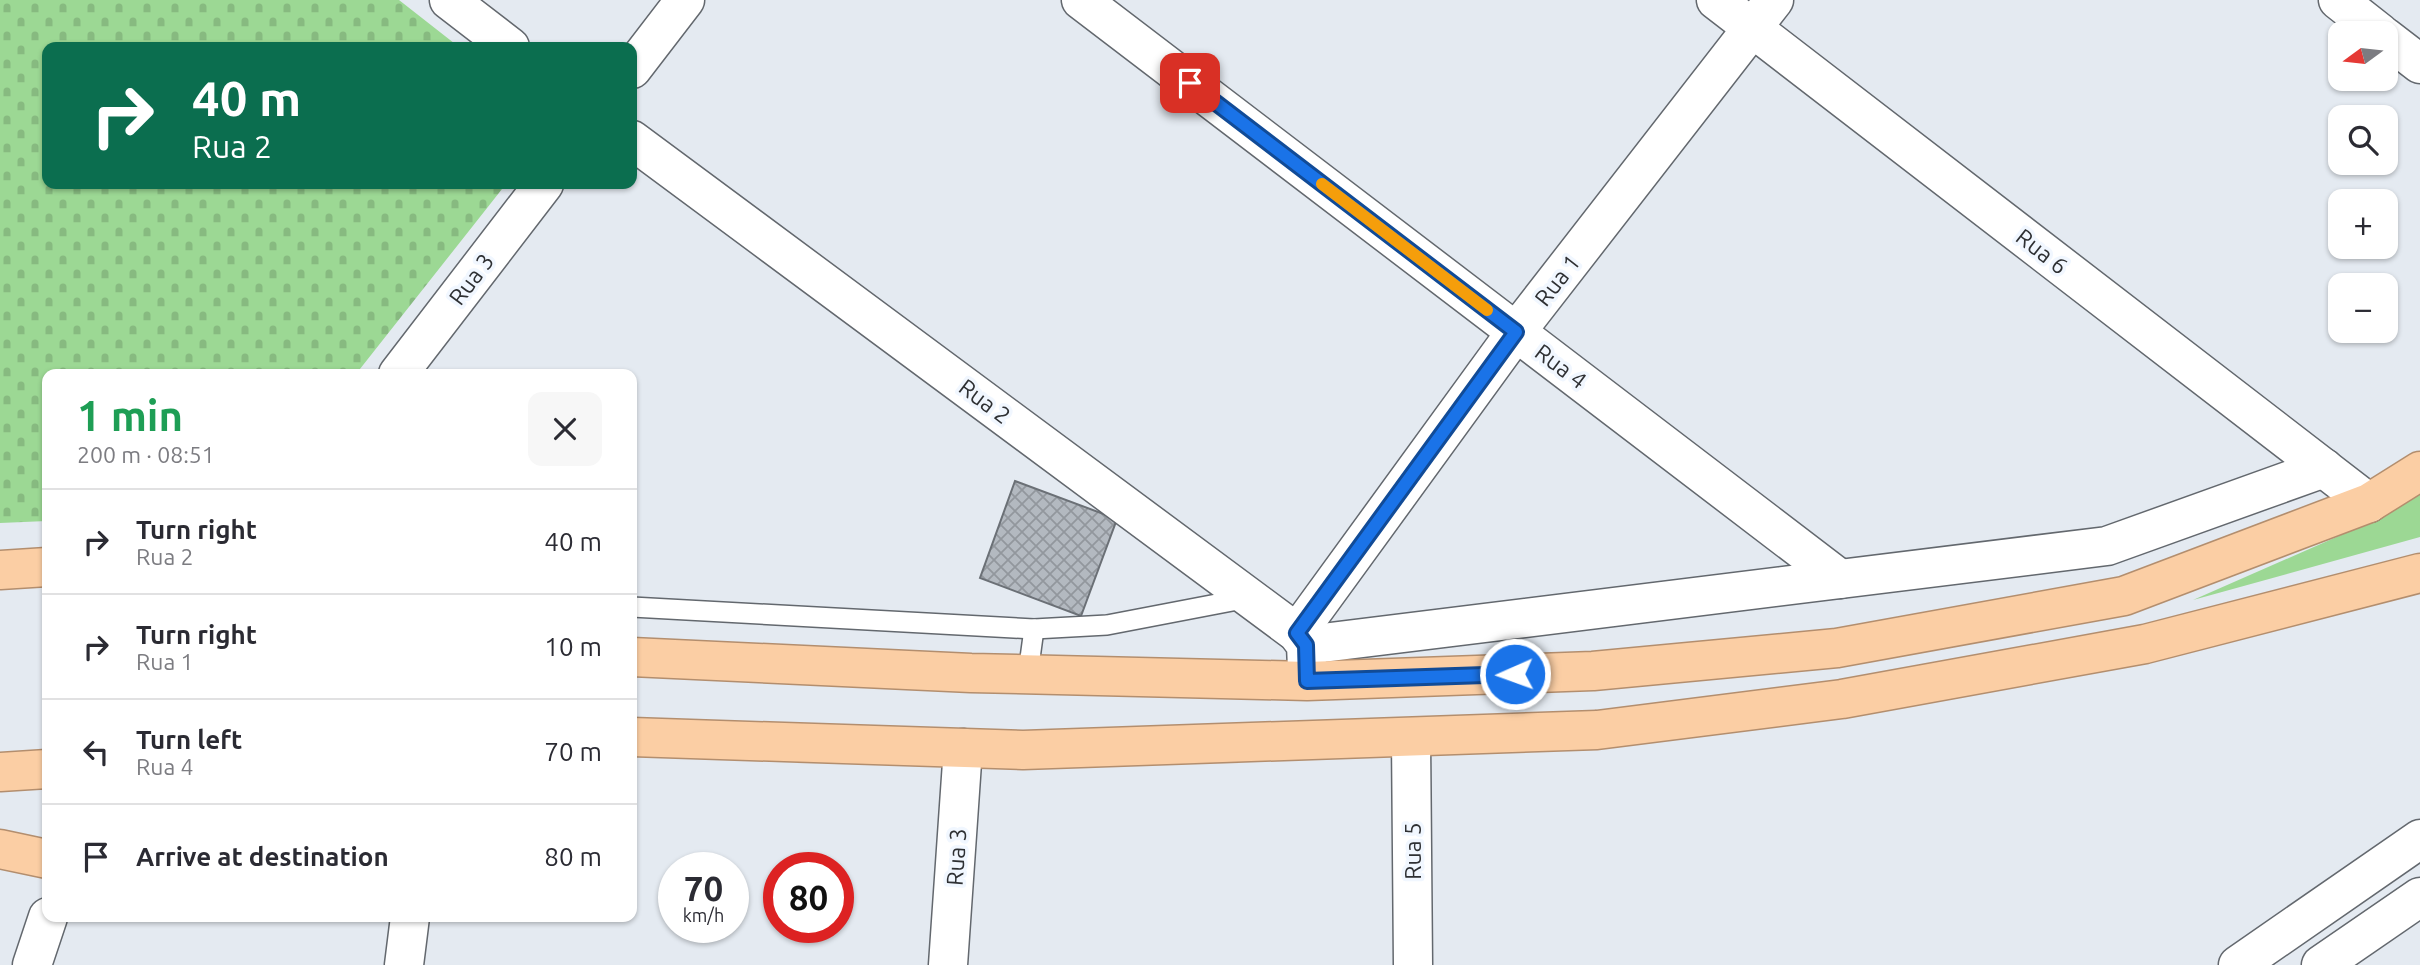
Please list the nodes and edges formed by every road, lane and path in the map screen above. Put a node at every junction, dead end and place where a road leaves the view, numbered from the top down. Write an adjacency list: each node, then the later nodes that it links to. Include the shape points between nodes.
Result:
1 (449, 0): 8 (street)
2 (685, 0): 10 (street)
3 (1082, 0): 14 (street, Rua 4)
4 (1716, 0): 6 (street, Rua 6)
5 (2338, 0): 7 (street)
6 (1763, 14): 14 (street, Rua 1); 16 (street, Rua 6)
7 (2365, 21)
8 (504, 42)
9 (2398, 47): 11 (street)
10 (637, 62)
11 (2420, 64)
12 (637, 144): 23 (street, Rua 2)
13 (540, 189): 15 (street, Rua 3)
14 (1516, 332): 21 (street, Rua 4); 26 (street, Rua 1)
15 (402, 369)
16 (2324, 468): 18 (street, Rua 6); 21 (street, via 2107,547)
17 (2420, 471): 18 (highway)
18 (2368, 503): 26 (highway, via 2124,596 1837,648 1593,671)
19 (42, 567): 20 (highway)
20 (0, 570)
21 (1840, 579): 26 (street)
22 (2410, 580): 30 (highway, via 2145,645 1842,699 1597,730)
23 (1249, 598): 25 (lane, via 1107,625); 26 (street, Rua 2)
24 (637, 607): 25 (lane)
25 (1034, 629): 28 (lane)
26 (1303, 653): 28 (highway)
27 (637, 657): 28 (highway)
28 (1028, 673)
29 (637, 737): 31 (highway)
30 (1411, 738): 31 (highway); 43 (street, Rua 5)
31 (963, 748): 42 (street, Rua 3)
32 (42, 769): 33 (highway)
33 (0, 772)
34 (2420, 839): 44 (street)
35 (0, 849): 36 (highway)
36 (42, 858)
37 (2420, 897): 45 (street)
38 (46, 922): 40 (street)
39 (409, 922): 41 (street)
40 (32, 965)
41 (404, 965)
42 (948, 965)
43 (1413, 965)
44 (2238, 965)
45 (2321, 965)

